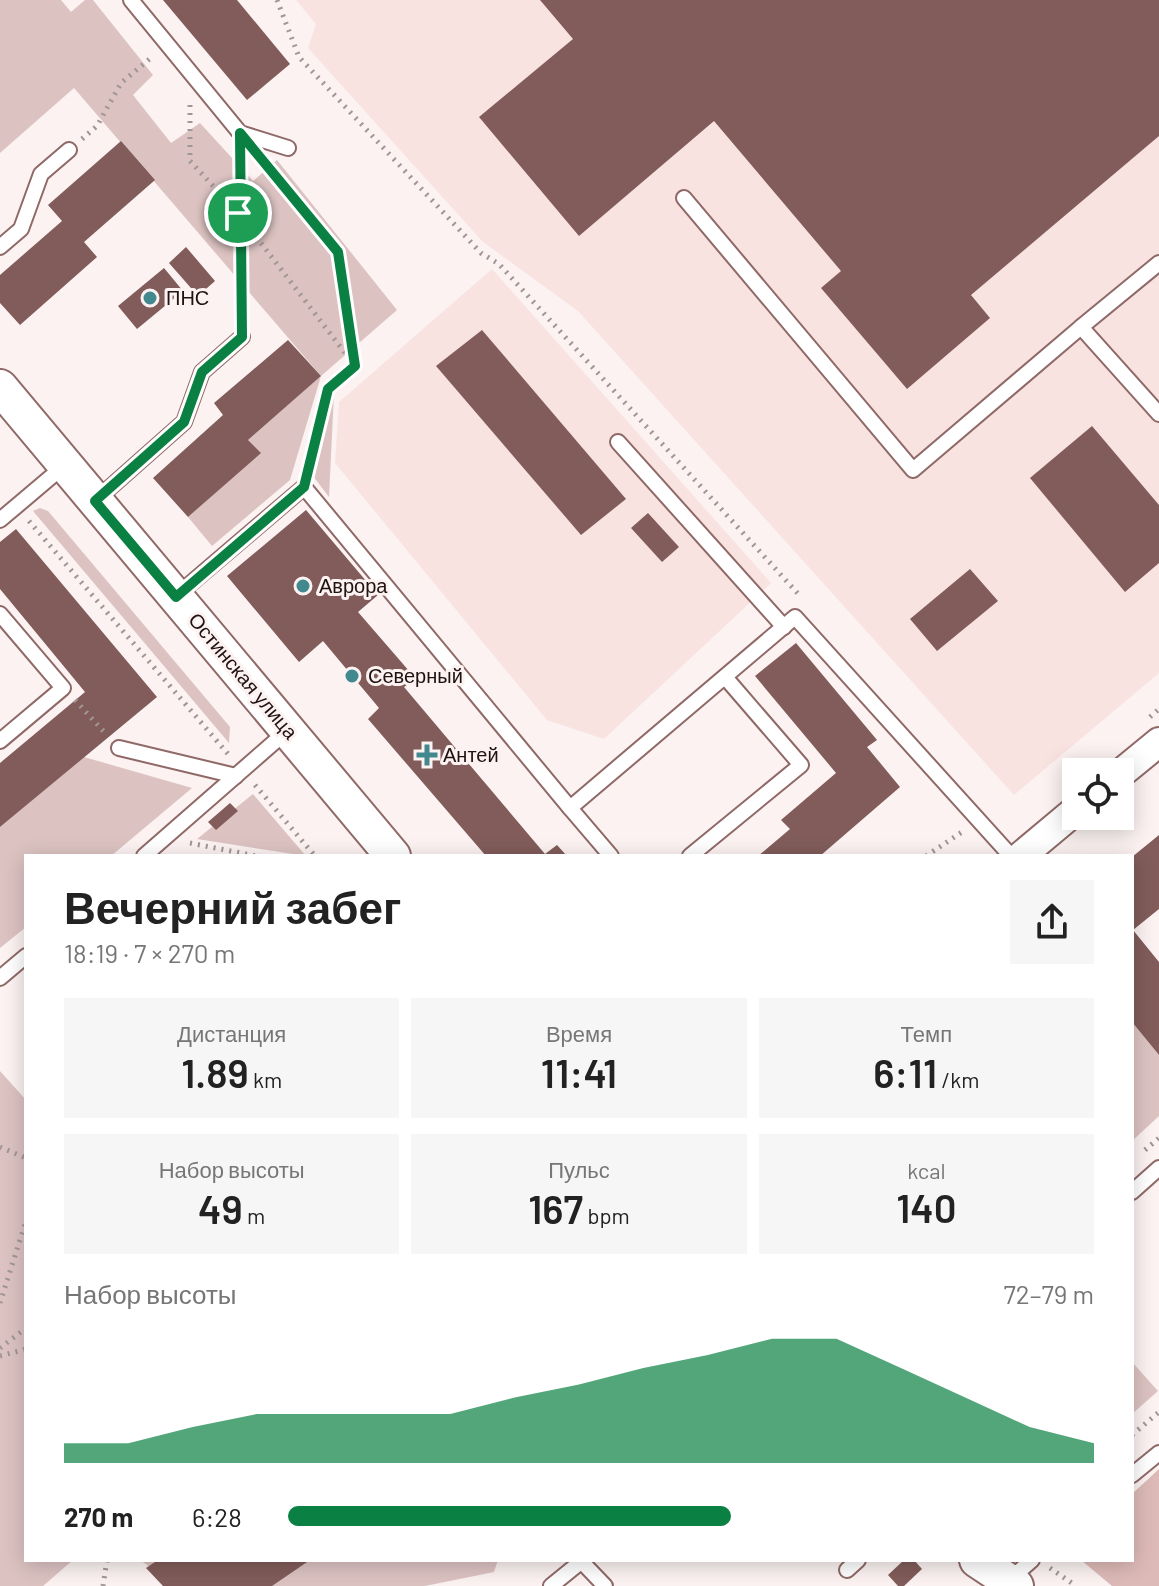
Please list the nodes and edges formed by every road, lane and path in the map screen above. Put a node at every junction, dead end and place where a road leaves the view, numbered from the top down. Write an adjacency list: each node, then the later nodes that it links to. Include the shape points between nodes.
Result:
1 (131, 0): 3 (lane)
2 (277, 0): 24 (path, via 299,57 481,253 499,264)
3 (167, 44): 4 (lane); 7 (path, via 121,83 97,126)
4 (190, 72): 5 (lane); 9 (path, via 190,161)
5 (240, 133): 6 (lane); 9 (path); 14 (path, via 338,252)
6 (288, 148)
7 (69, 150): 10 (lane, via 41,174 21,229)
8 (684, 198): 12 (lane, via 913,470)
9 (238, 213): 13 (path); 14 (path)
10 (0, 247)
11 (1159, 263): 12 (lane)
12 (1081, 327): 16 (lane)
13 (242, 337): 20 (lane, via 202,372 184,422)
14 (355, 366): 19 (path, via 328,389)
15 (0, 387): 18 (street, Остинская улица)
16 (1159, 414)
17 (618, 442): 26 (lane)
18 (65, 465): 20 (street, Остинская улица); 21 (lane)
19 (304, 487): 23 (lane); 35 (lane)
20 (95, 501): 23 (street, Остинская улица)
21 (17, 506): 22 (lane); 34 (path)
22 (0, 520)
23 (176, 597): 29 (street, Остинская улица)
24 (811, 607)
25 (0, 614): 28 (lane)
26 (784, 627): 27 (lane); 46 (lane, via 795,617)
27 (725, 677): 35 (lane); 44 (lane, via 801,765)
28 (63, 688): 30 (lane); 32 (path)
29 (288, 731): 34 (lane); 42 (street, Остинская улица)
30 (0, 741)
31 (1159, 742): 33 (street)
32 (119, 748): 34 (lane)
33 (1134, 763)
34 (239, 773): 39 (lane); 41 (path)
35 (570, 808): 43 (lane)
36 (1062, 822): 47 (street)
37 (957, 832): 45 (path)
38 (181, 842): 40 (path)
39 (146, 854)
40 (245, 854)
41 (313, 854)
42 (390, 854)
43 (609, 854)
44 (692, 854)
45 (929, 854)
46 (1009, 854)
47 (1023, 854)
48 (24, 958): 49 (lane)
49 (0, 978)
50 (0, 1147): 51 (path)
51 (24, 1157)
52 (1159, 1168): 53 (lane)
53 (1134, 1190)
54 (24, 1227): 55 (path)
55 (0, 1303)
56 (24, 1330): 57 (path)
57 (0, 1348)
58 (24, 1350): 59 (path)
59 (0, 1356)
60 (1159, 1412): 61 (path)
61 (1134, 1433)
62 (1159, 1453): 63 (lane)
63 (1134, 1473)
64 (107, 1562): 70 (path)
65 (581, 1562): 71 (lane)
66 (583, 1562): 72 (lane)
67 (982, 1562): 69 (street)
68 (1056, 1574): 73 (path)
69 (1019, 1576)
70 (103, 1586)
71 (551, 1586)
72 (605, 1586)
73 (1076, 1586)

